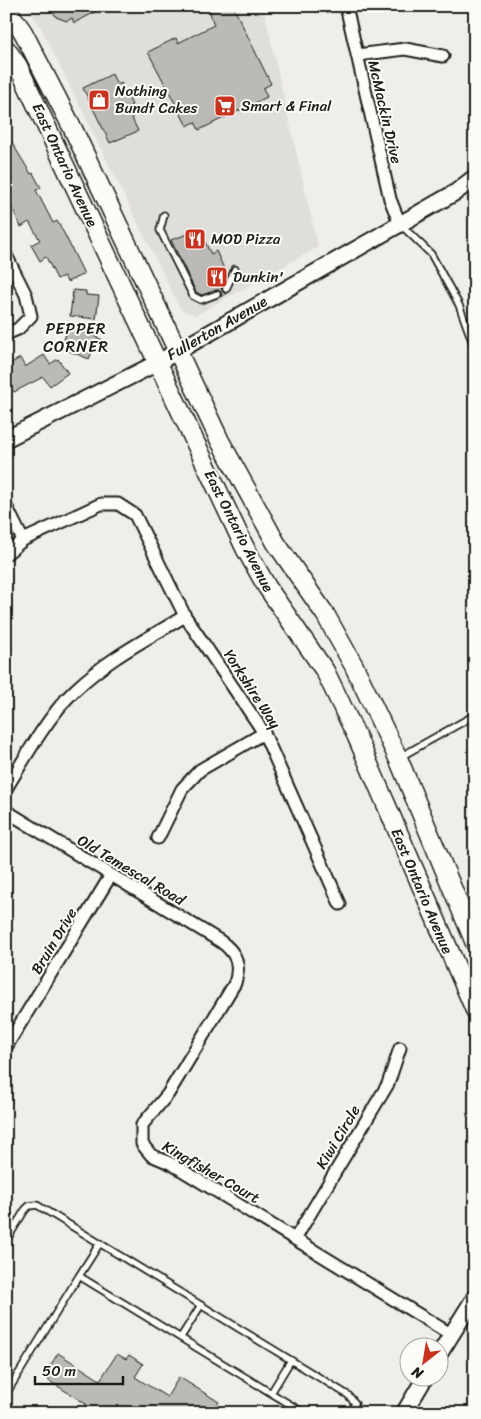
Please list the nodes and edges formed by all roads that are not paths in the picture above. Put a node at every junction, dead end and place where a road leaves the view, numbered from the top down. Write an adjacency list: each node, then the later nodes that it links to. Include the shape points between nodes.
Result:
1 (346, 6): 5 (street, McMackin Drive)
2 (6, 8): 7 (main road, East Ontario Avenue)
3 (6, 35): 7 (main road, via 29,67)
4 (6, 49): 18 (main road, East Ontario Avenue, via 18,66)
5 (357, 55): 6 (street, via 405,49); 10 (street, McMackin Drive, via 390,200)
6 (443, 56)
7 (41, 67): 17 (main road, East Ontario Avenue)
8 (475, 177): 10 (main road, Fullerton Avenue, via 456,192)
9 (164, 215): 14 (lane, via 160,230 194,296 201,300)
10 (400, 224): 16 (lane, via 431,254 459,305); 17 (main road, Fullerton Avenue)
11 (6, 255): 15 (street, via 26,295 31,316 18,329)
12 (235, 269): 13 (lane)
13 (226, 289)
14 (217, 294)
15 (6, 334)
16 (475, 349)
17 (178, 351): 18 (main road, Fullerton Avenue); 26 (main road, East Ontario Avenue, via 220,441 276,543 325,614)
18 (157, 363): 19 (main road, Fullerton Avenue); 34 (main road, East Ontario Avenue, via 244,548 325,672 357,737)
19 (6, 439)
20 (6, 506): 21 (street)
21 (24, 540): 22 (street); 23 (street, Yorkshire Way, via 101,504 118,504 135,515)
22 (6, 554)
23 (186, 616): 25 (street, Yorkshire Way); 27 (street, via 114,658 72,692)
24 (475, 715): 26 (lane)
25 (264, 733): 29 (street, via 200,770 182,789); 31 (street, Yorkshire Way)
26 (403, 755): 32 (main road, East Ontario Avenue)
27 (6, 789)
28 (6, 811): 30 (street, Old Temescal Road)
29 (158, 838)
30 (111, 875): 33 (street, Old Temescal Road, via 230,948); 35 (street, Bruin Drive)
31 (340, 904)
32 (475, 943)
33 (237, 958): 37 (street, Kingfisher Court, via 239,971 235,983 168,1094 142,1125 142,1144 151,1156 172,1164)
34 (475, 1010)
35 (6, 1047)
36 (400, 1048): 37 (street, Kiwi Circle, via 388,1084)
37 (295, 1239): 43 (street, Kingfisher Court)
38 (6, 1241): 39 (lane, via 25,1210 37,1204)
39 (100, 1243): 40 (lane); 42 (lane)
40 (79, 1276): 44 (lane); 49 (lane)
41 (475, 1297): 43 (main road)
42 (200, 1305): 44 (lane); 46 (lane)
43 (452, 1335): 45 (main road)
44 (181, 1337): 48 (lane)
45 (448, 1341)
46 (290, 1360): 48 (lane); 51 (lane, via 352,1398 354,1408)
47 (420, 1386): 52 (main road)
48 (271, 1392): 50 (lane)
49 (6, 1394)
50 (304, 1413)
51 (351, 1413)
52 (404, 1413)

